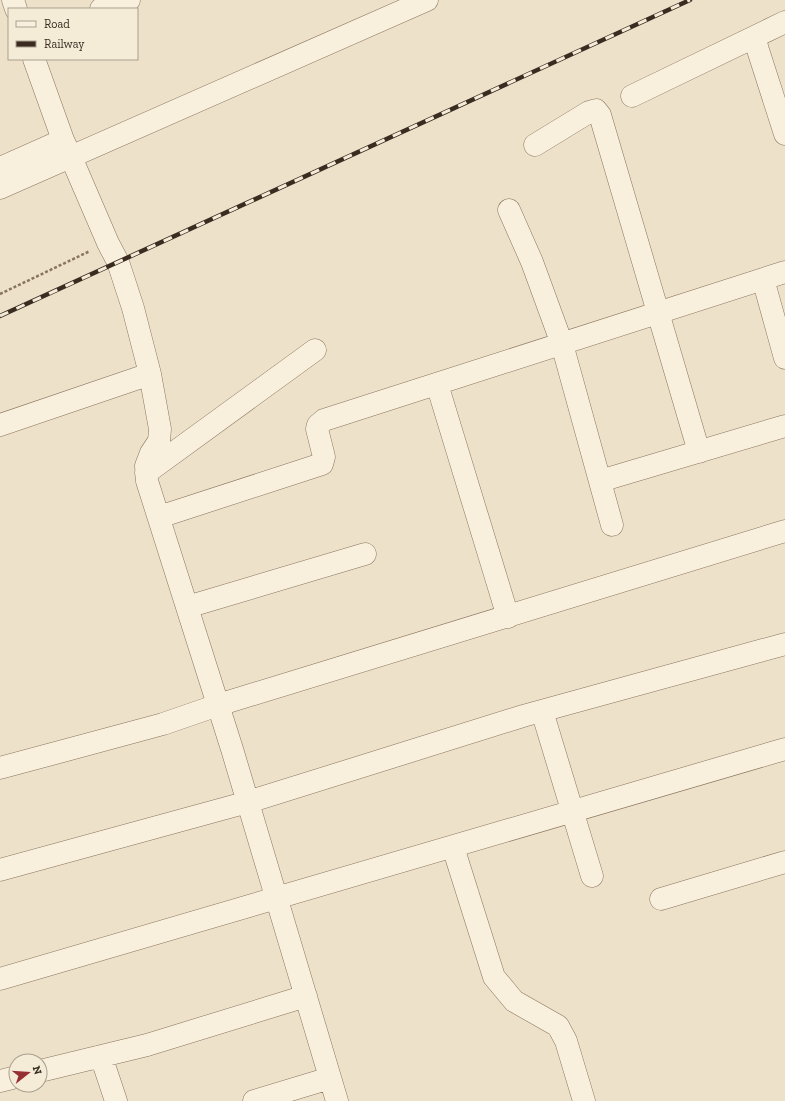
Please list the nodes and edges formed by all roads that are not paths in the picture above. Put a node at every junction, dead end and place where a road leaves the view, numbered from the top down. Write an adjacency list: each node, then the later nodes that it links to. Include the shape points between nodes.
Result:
1 (129, 0): 3 (street)
2 (427, 0): 10 (street)
3 (104, 8)
4 (785, 22): 5 (street)
5 (751, 39): 7 (street); 8 (street, via 756,43)
6 (34, 60): 10 (street)
7 (632, 96)
8 (785, 134)
9 (535, 144): 16 (street, via 589,112 598,111)
10 (67, 148): 11 (street); 12 (street); 20 (street, via 118,262)
11 (0, 168)
12 (0, 188)
13 (508, 210): 17 (street, via 532,262)
14 (785, 272): 15 (street)
15 (763, 279): 16 (street); 19 (street)
16 (659, 313): 17 (street); 24 (street)
17 (562, 344): 21 (street); 26 (street)
18 (315, 350): 25 (street)
19 (785, 358)
20 (150, 374): 22 (street); 25 (street, via 161,435 148,458)
21 (437, 384): 27 (street, via 321,422 318,429 324,457 319,466); 32 (street)
22 (0, 425)
23 (785, 426): 24 (street)
24 (699, 452): 26 (street)
25 (146, 473): 27 (street)
26 (600, 481): 28 (street)
27 (159, 517): 31 (street)
28 (612, 525)
29 (785, 531): 32 (street)
30 (365, 554): 31 (street)
31 (187, 608): 34 (street)
32 (508, 617): 34 (street)
33 (785, 644): 35 (street)
34 (218, 705): 37 (street, via 163,724); 38 (street)
35 (542, 711): 38 (street); 39 (street)
36 (785, 750): 39 (street)
37 (0, 768)
38 (248, 802): 42 (street); 44 (street)
39 (572, 812): 40 (street); 43 (street)
40 (453, 847): 44 (street); 54 (street, via 494,977 514,1001 558,1026 566,1040)
41 (785, 862): 45 (street)
42 (0, 870)
43 (592, 876)
44 (277, 898): 46 (street); 47 (street)
45 (661, 899)
46 (0, 979)
47 (306, 996): 48 (street, via 148,1045); 50 (street)
48 (101, 1056): 49 (street); 51 (street)
49 (48, 1069)
50 (330, 1078): 52 (street); 53 (street)
51 (116, 1101)
52 (254, 1101)
53 (337, 1101)
54 (584, 1101)

